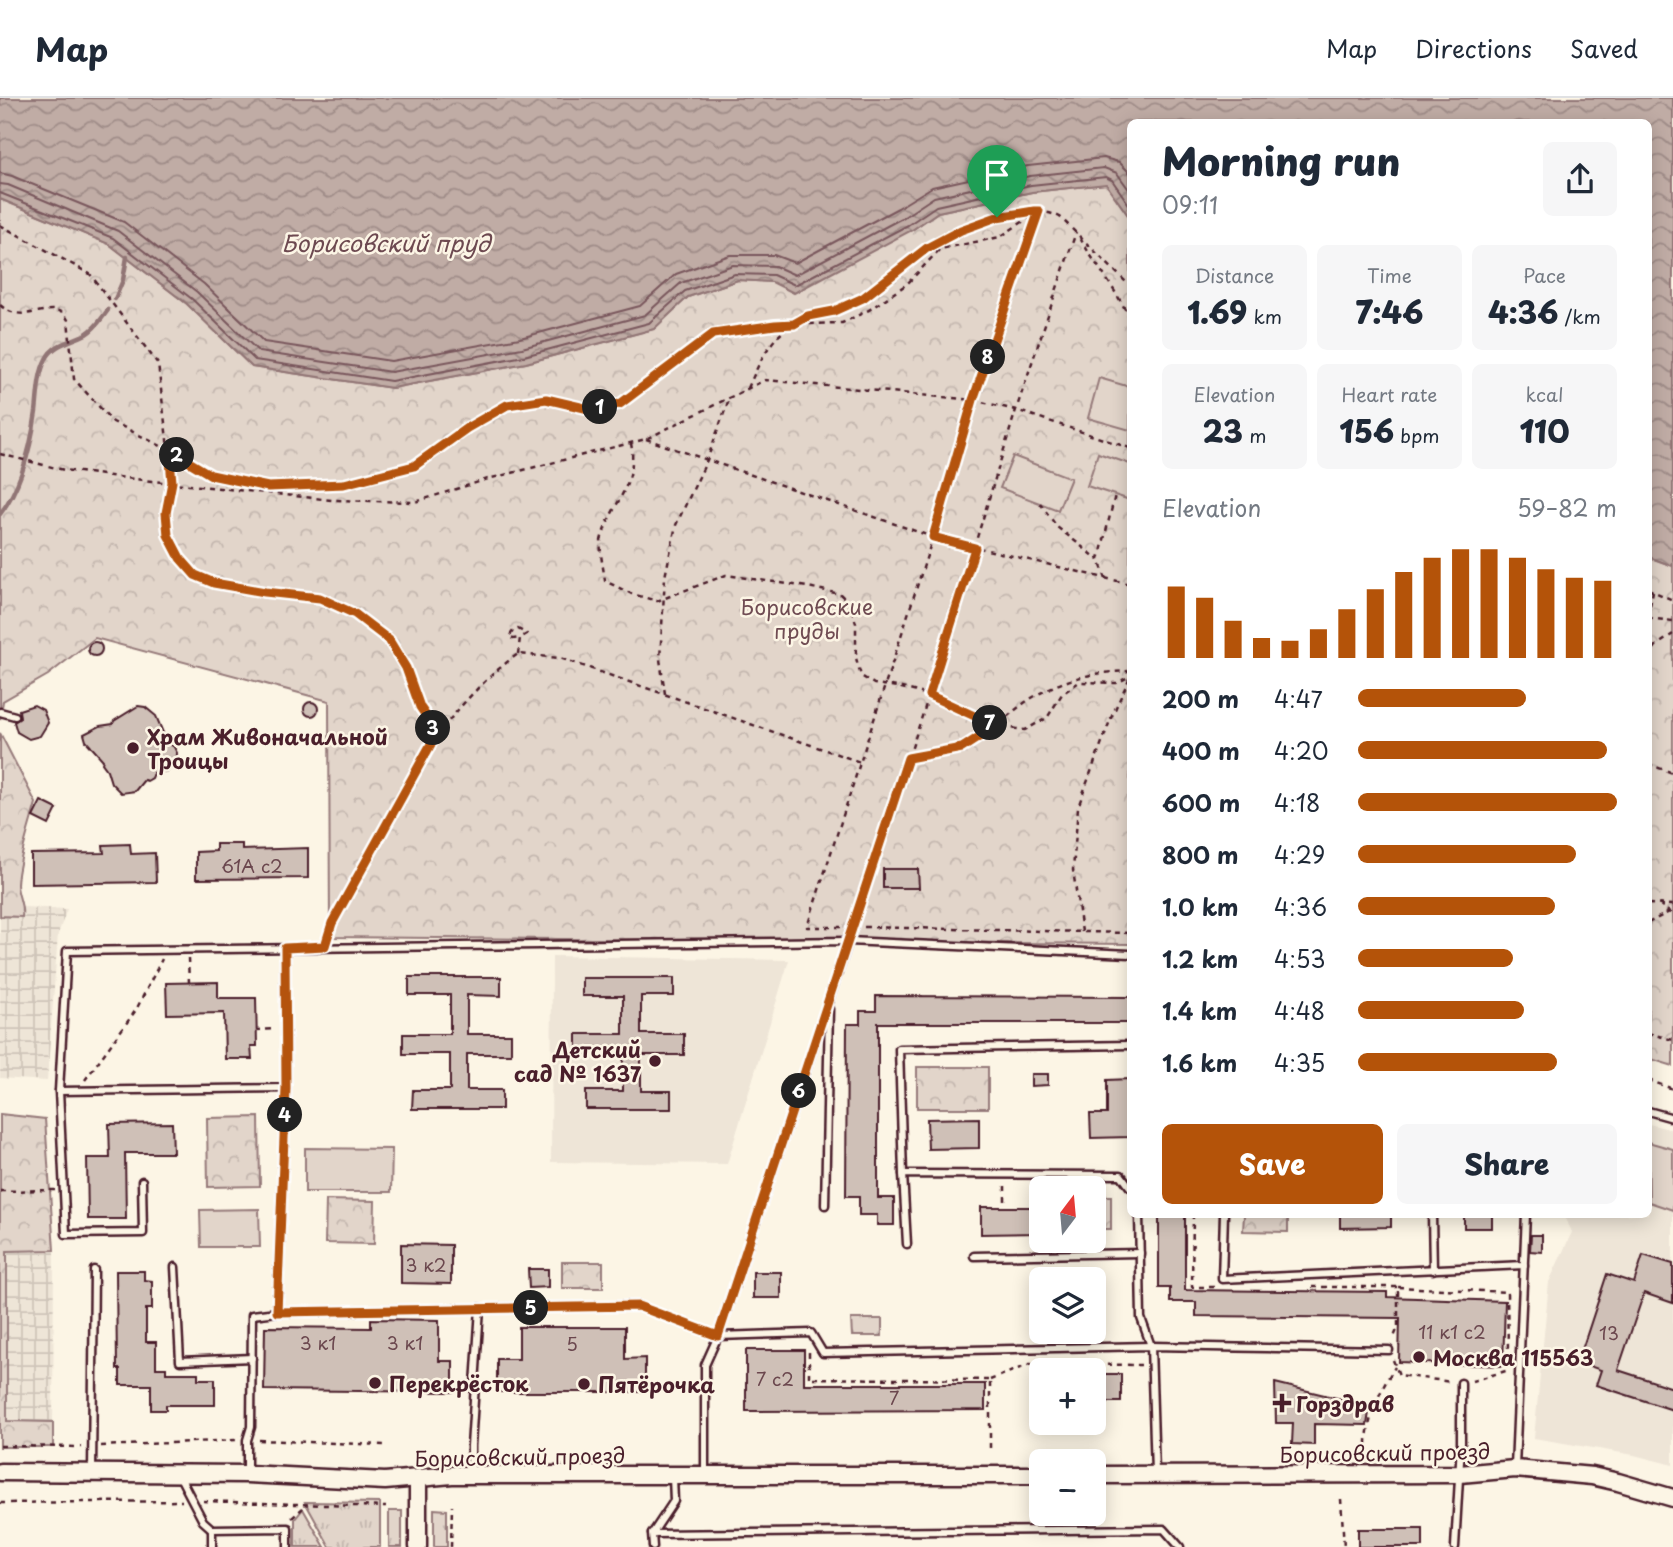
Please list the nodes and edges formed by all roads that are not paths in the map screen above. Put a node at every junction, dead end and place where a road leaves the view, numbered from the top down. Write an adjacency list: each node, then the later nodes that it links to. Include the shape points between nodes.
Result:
1 (3, 712): 2 (lane)
2 (15, 716)
3 (853, 927): 4 (lane)
4 (848, 941): 5 (lane); 6 (lane); 7 (lane)
5 (285, 948): 9 (lane); 10 (lane, via 66,951)
6 (1127, 954)
7 (829, 1000): 16 (lane); 31 (lane)
8 (1127, 1045): 13 (lane, via 899,1049)
9 (286, 1088): 10 (lane); 30 (lane)
10 (59, 1091): 14 (lane, via 66,1234 143,1233)
11 (1652, 1112): 12 (lane)
12 (1673, 1118)
13 (903, 1174): 15 (lane, via 1121,1175); 21 (lane)
14 (142, 1181)
15 (1127, 1183)
16 (825, 1205)
17 (1139, 1218): 22 (lane)
18 (1224, 1218): 27 (lane, via 1222,1279)
19 (1432, 1218): 27 (lane)
20 (1526, 1218): 24 (lane)
21 (907, 1244)
22 (1140, 1253): 23 (lane); 32 (lane, via 1141,1318)
23 (974, 1256)
24 (1524, 1265): 27 (lane); 36 (lane)
25 (175, 1267): 34 (lane, via 180,1361)
26 (94, 1270): 38 (lane)
27 (1433, 1270)
28 (638, 1306): 29 (lane)
29 (481, 1308): 30 (lane); 43 (lane)
30 (277, 1312): 34 (lane, via 252,1315)
31 (718, 1336): 32 (lane, via 811,1334 823,1353); 45 (lane, via 705,1365)
32 (1151, 1346): 33 (lane); 41 (lane)
33 (1390, 1350)
34 (252, 1358): 40 (lane)
35 (1461, 1383): 42 (lane)
36 (1515, 1469): 42 (street, Борисовский проезд); 49 (street, Борисовский проезд, via 1592,1476)
37 (0, 1472): 38 (street, Борисовский проезд)
38 (92, 1474): 39 (street, Борисовский проезд)
39 (178, 1474): 40 (street, Борисовский проезд); 50 (lane)
40 (247, 1474): 48 (street, Борисовский проезд, via 385,1481)
41 (1155, 1474): 42 (street, Борисовский проезд); 47 (street, Борисовский проезд)
42 (1460, 1474): 57 (lane)
43 (471, 1475): 44 (street, Борисовский проезд); 48 (street, Борисовский проезд)
44 (673, 1475): 45 (street, Борисовский проезд); 51 (lane, via 674,1501)
45 (705, 1475): 46 (street, Борисовский проезд)
46 (1029, 1475)
47 (1106, 1475)
48 (418, 1478): 54 (street)
49 (1673, 1498)
50 (212, 1529): 52 (lane); 53 (lane, via 288,1528)
51 (652, 1534): 55 (lane); 56 (lane, via 1164,1529)
52 (212, 1547)
53 (288, 1547)
54 (418, 1547)
55 (653, 1547)
56 (1180, 1547)
57 (1455, 1547)

